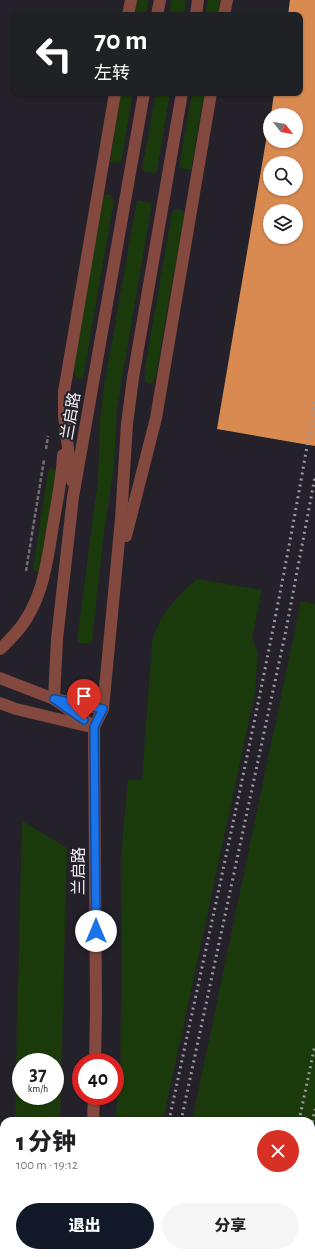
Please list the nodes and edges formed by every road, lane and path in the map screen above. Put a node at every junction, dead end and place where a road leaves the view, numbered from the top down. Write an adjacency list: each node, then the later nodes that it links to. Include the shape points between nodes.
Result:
1 (131, 0): 5 (street)
2 (160, 0): 6 (street)
3 (198, 0): 7 (street)
4 (227, 0): 8 (street)
5 (129, 12)
6 (158, 12)
7 (196, 12)
8 (225, 12)
9 (114, 96): 13 (street, via 66,373)
10 (144, 96): 14 (street, 兰启路)
11 (181, 96): 15 (street, 兰启路, via 133,378)
12 (210, 96): 15 (street, via 156,418)
13 (64, 416): 14 (street); 16 (street, via 62,468 46,569 35,604 27,618)
14 (73, 497): 18 (street, 兰启路, via 57,639)
15 (114, 592): 20 (street, 兰启路)
16 (0, 649)
17 (0, 678): 18 (street)
18 (54, 699): 20 (street); 21 (street)
19 (0, 703): 21 (street)
20 (103, 709): 21 (street, 兰启路)
21 (94, 727): 22 (street, 兰启路)
22 (95, 1053)
23 (94, 1105): 24 (street)
24 (93, 1117)

